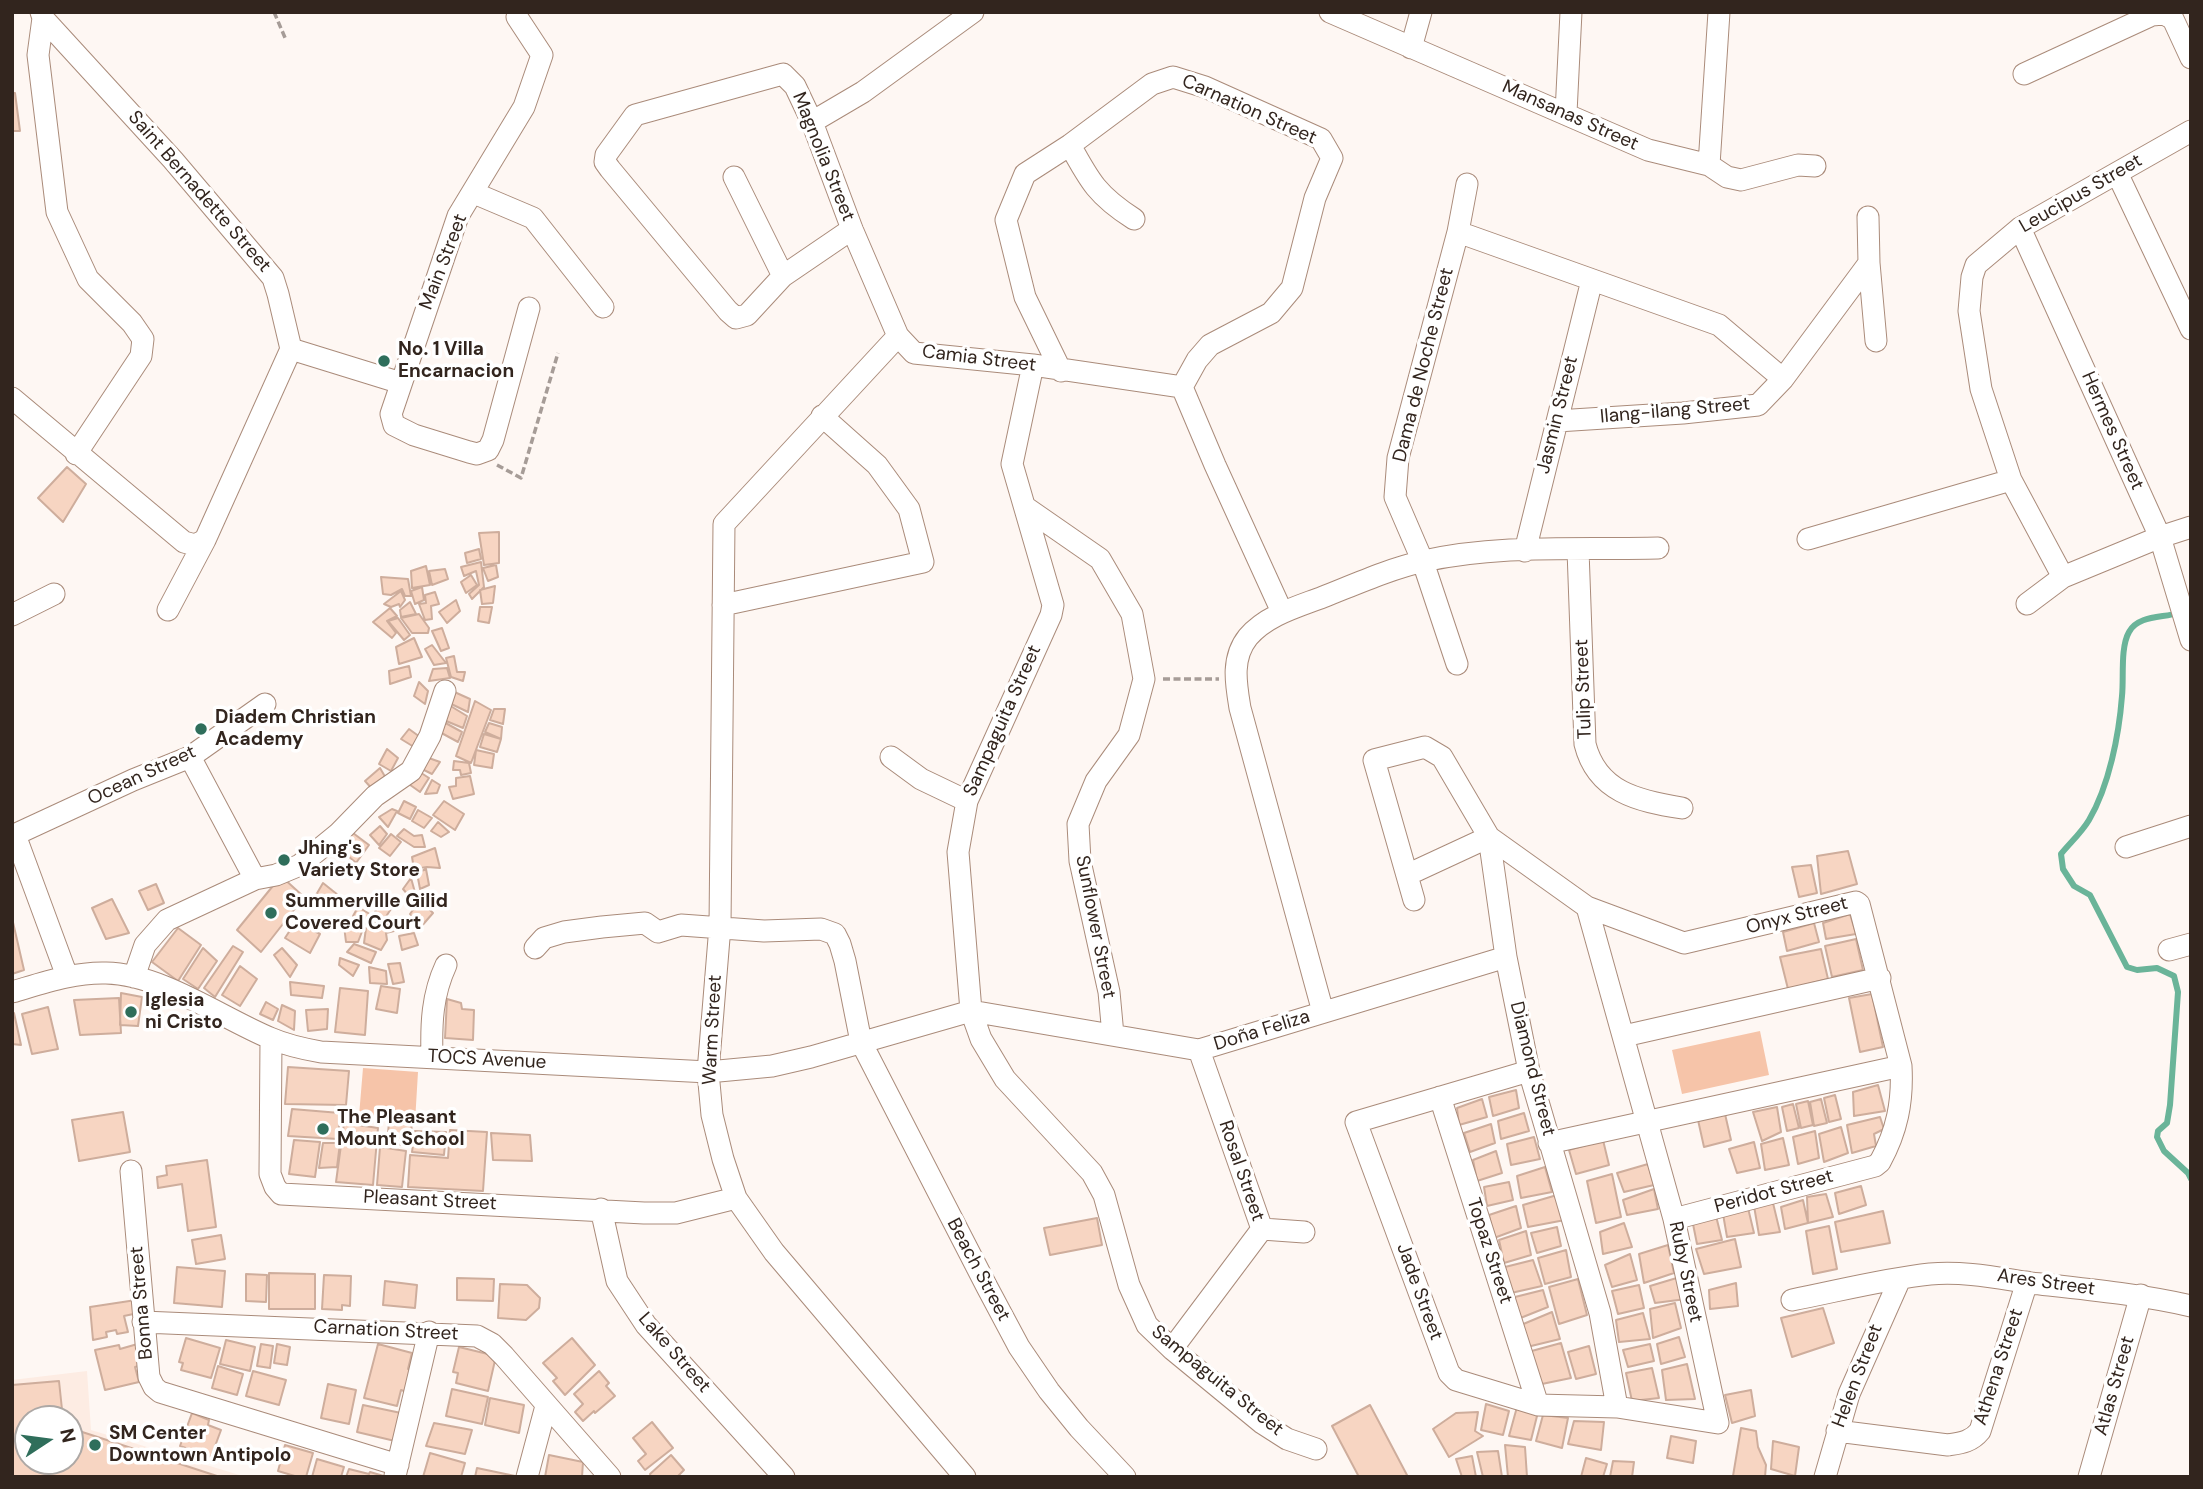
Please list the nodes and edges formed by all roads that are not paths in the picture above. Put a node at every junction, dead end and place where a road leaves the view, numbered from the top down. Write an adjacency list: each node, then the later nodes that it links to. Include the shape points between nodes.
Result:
1 (973, 12): 12 (street, via 863,92)
2 (1330, 12): 8 (street, Mansanas Street)
3 (1421, 12): 8 (street)
4 (1571, 12): 11 (street)
5 (1719, 12): 15 (street)
6 (42, 15): 34 (street, Saint Bernadette Street, via 273,278); 43 (street, via 38,55 57,212 88,279 143,339 141,356)
7 (517, 17): 20 (street, Main Street, via 542,55 524,107)
8 (1411, 48): 11 (street, Mansanas Street)
9 (2191, 58): 10 (street, via 2173,19 2152,15)
10 (2024, 74)
11 (1566, 113): 15 (street, Mansanas Street, via 1648,150)
12 (811, 122): 24 (street, Magnolia Street); 27 (street, Magnolia Street, via 795,86 783,74 635,116 606,155 610,169 736,318 747,315)
13 (2191, 131): 17 (street, Leucipus Street)
14 (1070, 145): 22 (street, via 1088,179 1110,204); 36 (street, Carnation Street, via 1025,174 1006,219 1025,297); 39 (street, Carnation Street, via 1152,84 1173,77 1321,139 1328,148 1332,158 1315,198 1292,288 1271,313 1210,345)
15 (1709, 164): 16 (street, Mansanas Street, via 1727,177 1741,180 1798,165)
16 (1815, 166)
17 (2117, 173): 23 (street, Leucipus Street); 31 (street)
18 (734, 177): 27 (street)
19 (1467, 184): 25 (street, Dama de Noche Street)
20 (474, 193): 29 (street, via 533,218); 38 (street, Main Street, via 458,216)
21 (1868, 217): 26 (street)
22 (1134, 219)
23 (2020, 228): 44 (street, Leucipus Street, via 1976,265 1969,312 1981,389); 47 (street, Hermes Street)
24 (852, 229): 27 (street, Magnolia Street); 32 (street, Camia Street)
25 (1458, 232): 28 (street); 53 (street, Dama de Noche Street, via 1398,458 1395,497)
26 (1868, 263): 33 (street); 37 (street, Ilang-ilang Street)
27 (783, 276)
28 (1592, 280): 37 (street, via 1719,325); 42 (street, Jasmin Street)
29 (603, 307)
30 (529, 308): 38 (street, Main Street, via 488,450 477,454 394,425 391,414)
31 (2191, 329)
32 (898, 337): 35 (street, Camia Street, via 914,353); 41 (street, Warm Street)
33 (1876, 341)
34 (291, 349): 38 (street); 49 (street)
35 (1033, 365): 36 (street, Camia Street); 45 (street, Sampaguita Street, via 1012,464)
36 (1061, 370): 39 (street, Camia Street)
37 (1783, 379): 42 (street, Ilang-ilang Street, via 1758,405)
38 (401, 383)
39 (1182, 387): 59 (street)
40 (12, 398): 43 (street)
41 (822, 416): 57 (street, Warm Street, via 724,524); 57 (street, via 877,465 909,509 923,562)
42 (1557, 421): 52 (street, Jasmin Street)
43 (76, 454): 49 (street, via 184,542)
44 (2011, 480): 48 (street); 54 (street)
45 (1025, 507): 67 (street, Sampaguita Street, via 1053,605); 89 (street, Sunflower Street, via 1100,559 1132,614 1144,679 1129,735 1096,781 1078,824 1080,861 1110,992)
46 (2191, 527): 47 (street)
47 (2160, 537): 54 (street); 61 (street, Hermes Street)
48 (1808, 539)
49 (200, 543): 58 (street)
50 (1658, 548): 51 (street)
51 (1578, 550): 52 (street); 68 (street, Tulip Street, via 1585,744 1590,762 1606,783 1623,792)
52 (1525, 551): 53 (street, via 1488,551)
53 (1423, 562): 59 (street); 62 (street, Dama de Noche Street)
54 (2063, 577): 56 (street)
55 (54, 594): 60 (street)
56 (2027, 604)
57 (723, 605): 77 (street, Warm Street)
58 (168, 610)
59 (1282, 612): 88 (street, via 1247,638 1237,659 1235,679)
60 (12, 615)
61 (2190, 637)
62 (1457, 664)
63 (445, 691): 74 (street, via 430,736 411,771 375,796 300,865)
64 (265, 704): 65 (street, Ocean Street)
65 (190, 757): 70 (street, Ocean Street); 74 (street)
66 (891, 757): 67 (street, via 921,779)
67 (967, 801): 87 (street, Sampaguita Street, via 958,852)
68 (1682, 808)
69 (2191, 826): 72 (street)
70 (14, 835): 83 (street)
71 (1489, 837): 73 (street); 73 (street, Diamond Street, via 1442,757 1424,747 1374,760); 76 (street, Onyx Street); 81 (street, Diamond Street)
72 (2126, 847)
73 (1408, 875): 75 (street)
74 (255, 879): 84 (street, via 167,920 145,945)
75 (1414, 900)
76 (1587, 907): 85 (street, Onyx Street, via 1684,943 1856,902); 90 (street, Ruby Street)
77 (720, 926): 79 (street, via 681,925 658,932 645,923 602,927 544,938); 92 (street, Beach Street, via 764,931 821,929 835,934); 97 (street, Warm Street)
78 (2191, 944): 80 (street)
79 (535, 948)
80 (2169, 950)
81 (1506, 957): 88 (street, Doña Feliza); 96 (street, Diamond Street)
82 (446, 965): 94 (street, via 432,1013)
83 (67, 976): 84 (street, TOCS Avenue); 86 (street, TOCS Avenue)
84 (134, 976): 91 (street, TOCS Avenue)
85 (1880, 978): 90 (street); 95 (street, Onyx Street)
86 (12, 992)
87 (971, 1011): 89 (street, Doña Feliza); 92 (street, TOCS Avenue); 115 (street, Sampaguita Street, via 981,1039 1005,1079 1092,1173 1104,1195 1138,1307 1147,1325)
88 (1323, 1012): 93 (street, Doña Feliza)
89 (1114, 1035): 93 (street, Doña Feliza)
90 (1624, 1036): 99 (street, Ruby Street)
91 (271, 1039): 94 (street, TOCS Avenue, via 321,1052); 104 (street, Pleasant Street, via 270,1174 282,1194)
92 (861, 1042): 97 (street, TOCS Avenue, via 772,1066); 127 (street, Beach Street, via 1019,1348 1072,1419)
93 (1199, 1050): 106 (street, Rosal Street)
94 (432, 1057): 97 (street, TOCS Avenue)
95 (1901, 1066): 99 (street); 101 (street, Onyx Street, via 1897,1124)
96 (1529, 1071): 98 (street, Jade Street); 100 (street, Diamond Street)
97 (708, 1072): 103 (street, Warm Street, via 712,1115)
98 (1440, 1097): 116 (street, Topaz Street); 116 (street, Jade Street, via 1356,1122 1449,1373 1456,1380)
99 (1648, 1123): 100 (street); 105 (street, Ruby Street)
100 (1549, 1143): 118 (street, Diamond Street, via 1600,1313)
101 (1875, 1166): 105 (street, Peridot Street)
102 (131, 1171): 113 (street, Bonna Street)
103 (736, 1198): 104 (street, Pleasant Street, via 676,1213); 126 (street, Warm Street, via 774,1252)
104 (601, 1209): 125 (street, Lake Street, via 617,1281 646,1325)
105 (1674, 1219): 119 (street, Ruby Street)
106 (1262, 1229): 107 (street); 115 (street, Rosal Street)
107 (1304, 1232)
108 (1900, 1279): 109 (street, Ares Street, via 1954,1273); 111 (street, Ares Street); 120 (street, Helen Street, via 1864,1356)
109 (2027, 1282): 110 (street, Ares Street); 120 (street, Athena Street, via 1975,1437 1948,1445)
110 (2141, 1295): 112 (street, Ares Street); 129 (street, Atlas Street)
111 (1792, 1300)
112 (2191, 1306)
113 (143, 1322): 114 (street, Carnation Street); 122 (street, Bonna Street, via 149,1377 160,1392)
114 (429, 1332): 117 (street, Carnation Street, via 477,1336 492,1344); 122 (street)
115 (1172, 1349): 121 (street, Sampaguita Street, via 1262,1423 1287,1439)
116 (1538, 1405): 118 (street, Jade Street)
117 (546, 1406): 123 (street); 124 (street, Carnation Street)
118 (1617, 1407): 119 (street, Jade Street)
119 (1717, 1423)
120 (1837, 1431): 128 (street, Helen Street)
121 (1316, 1449)
122 (396, 1471)
123 (527, 1477)
124 (610, 1477)
125 (784, 1477)
126 (965, 1477)
127 (1125, 1477)
128 (1825, 1477)
129 (2090, 1477)

